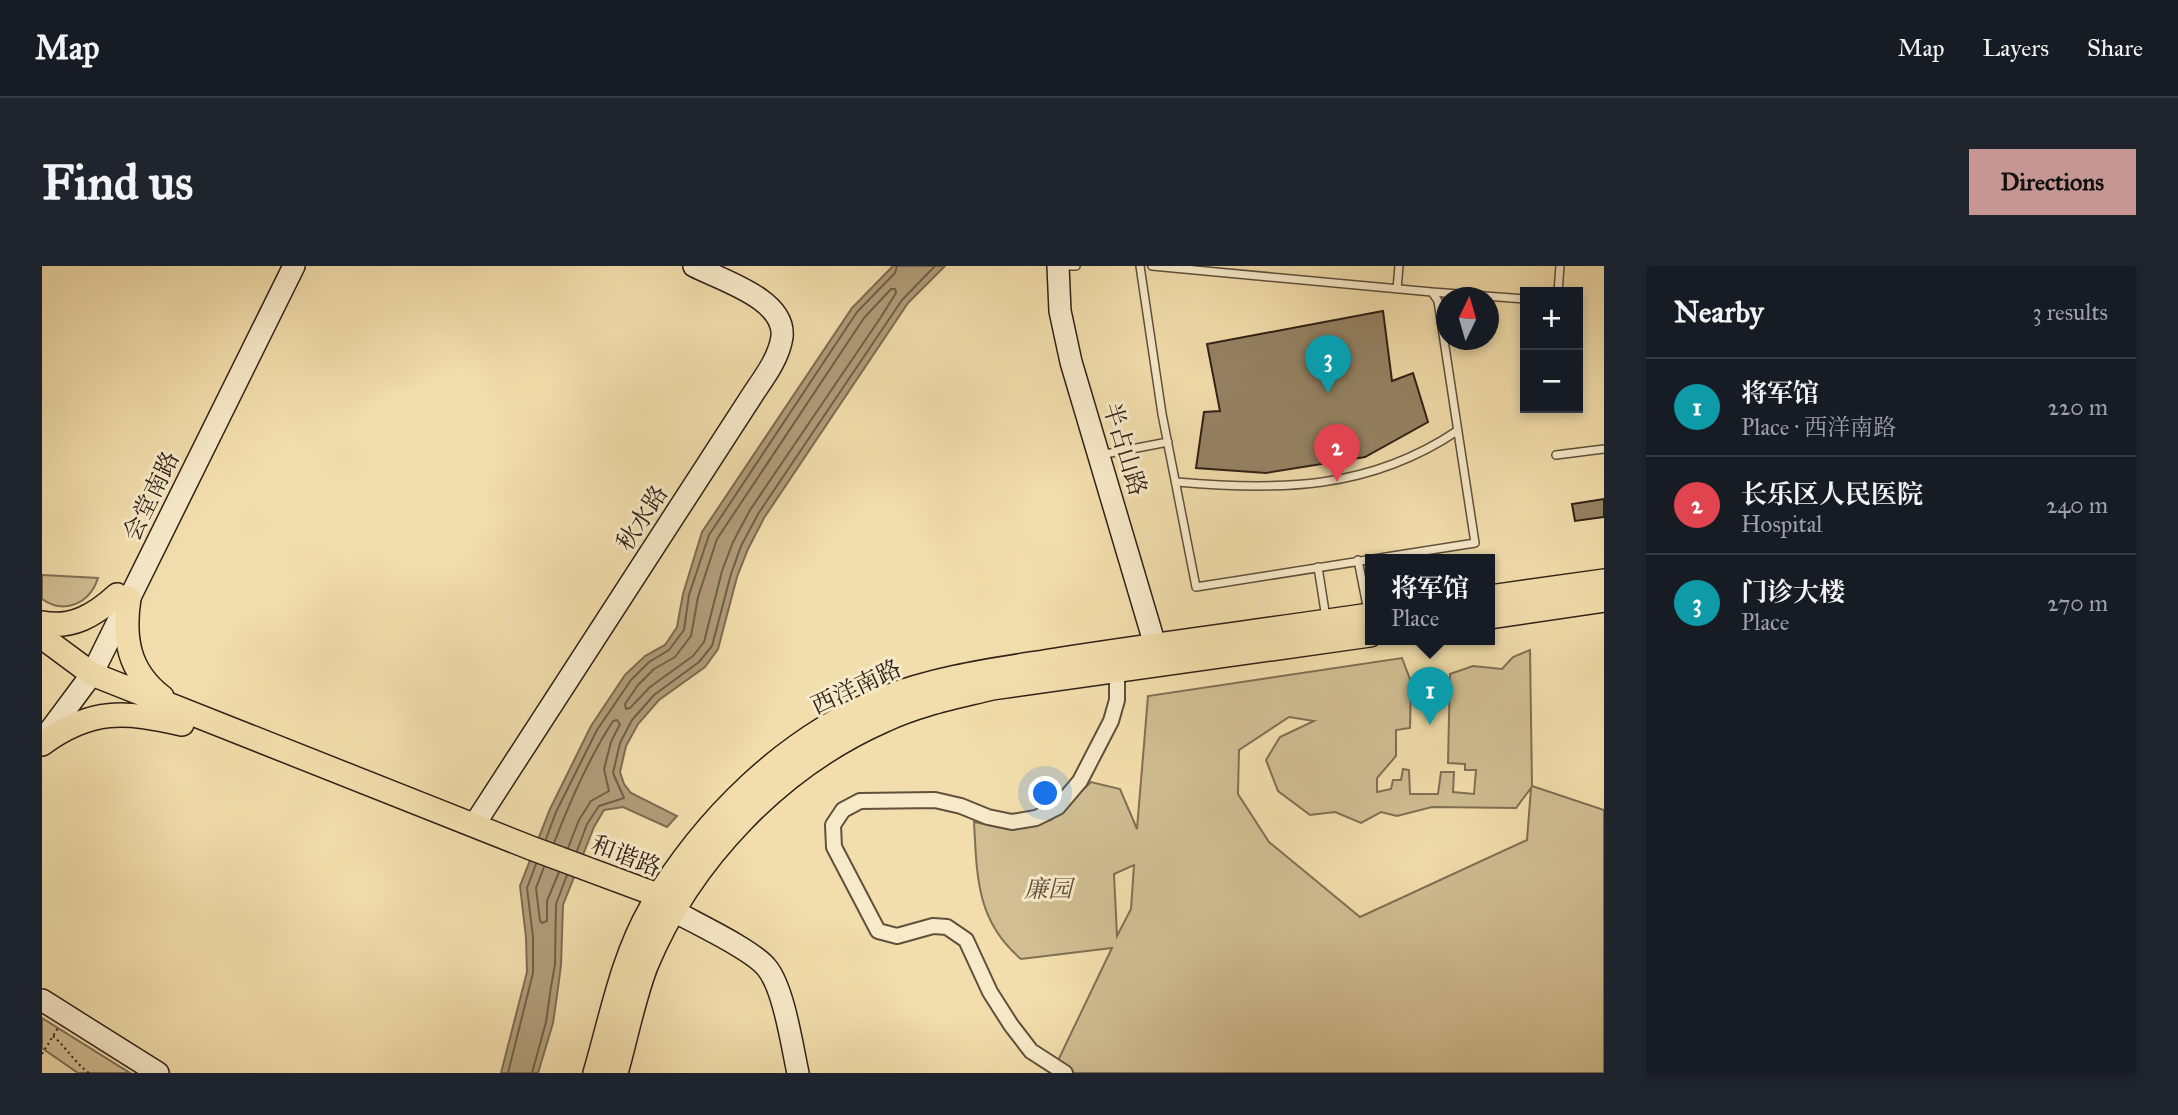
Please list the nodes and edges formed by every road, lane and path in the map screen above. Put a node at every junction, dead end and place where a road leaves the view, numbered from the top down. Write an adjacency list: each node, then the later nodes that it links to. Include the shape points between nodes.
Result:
1 (279, 266): 26 (street, 会堂南路)
2 (295, 266): 26 (street, 会堂南路)
3 (694, 266): 42 (street, 秋水路, via 756,296 772,309 782,329 775,359)
4 (1058, 266): 5 (lane); 18 (street, 半占山路, via 1064,334)
5 (1076, 266)
6 (1140, 266): 15 (lane)
7 (1152, 266): 11 (lane)
8 (1399, 266): 11 (lane)
9 (1560, 266): 10 (lane)
10 (1558, 287)
11 (1397, 289): 12 (lane)
12 (1432, 292): 13 (lane); 14 (lane, via 1438,301)
13 (1520, 299)
14 (1457, 431): 19 (lane, via 1402,461 1354,477 1302,486); 20 (lane, via 1475,543)
15 (1168, 442): 18 (lane); 19 (lane)
16 (1604, 449): 17 (lane)
17 (1556, 454)
18 (1100, 455): 35 (street, 半占山路)
19 (1177, 482): 23 (lane, via 1196,587)
20 (1400, 554)
21 (1365, 559): 22 (lane)
22 (1359, 560): 23 (lane); 25 (lane)
23 (1318, 567): 30 (lane)
24 (1604, 581): 27 (main road)
25 (1365, 594)
26 (123, 596): 32 (main road, via 75,623); 38 (street, 会堂南路); 39 (main road, via 131,660 149,686)
27 (1495, 596)
28 (1604, 600): 29 (main road)
29 (1495, 616)
30 (1326, 621): 31 (main road, 西洋南路); 35 (main road, 西洋南路)
31 (1365, 622)
32 (42, 623)
33 (1365, 623): 37 (main road, 西洋南路)
34 (42, 637): 38 (main road, 和谐路)
35 (1155, 645): 44 (main road, 西洋南路, via 962,676 883,698 853,712 807,740 723,810)
36 (42, 652): 38 (main road, 和谐路)
37 (1117, 671): 44 (main road, 西洋南路, via 992,688 885,719 797,770 749,813 699,874); 52 (street, via 1111,721 1080,781 1058,807 1036,818 1012,822 935,800 860,801 844,810 833,825 834,847 878,931 897,936 947,927 966,940 1011,1025 1031,1051)
38 (83, 675): 39 (main road, 和谐路); 40 (street, 会堂南路); 41 (street, 会堂南路)
39 (182, 717): 41 (main road, via 107,714 71,725); 42 (main road, 和谐路); 43 (main road, 和谐路)
40 (42, 720)
41 (42, 743)
42 (474, 825): 43 (main road, 和谐路)
43 (529, 855): 44 (main road, 和谐路)
44 (662, 905): 49 (main road, 西洋南路, via 627,961); 50 (main road, 西洋南路); 51 (street, via 754,955 768,969 776,984)
45 (42, 1000): 48 (street)
46 (42, 1054): 47 (path, via 53,1036)
47 (89, 1073)
48 (158, 1073)
49 (595, 1073)
50 (616, 1073)
51 (798, 1073)
52 (1065, 1073)

